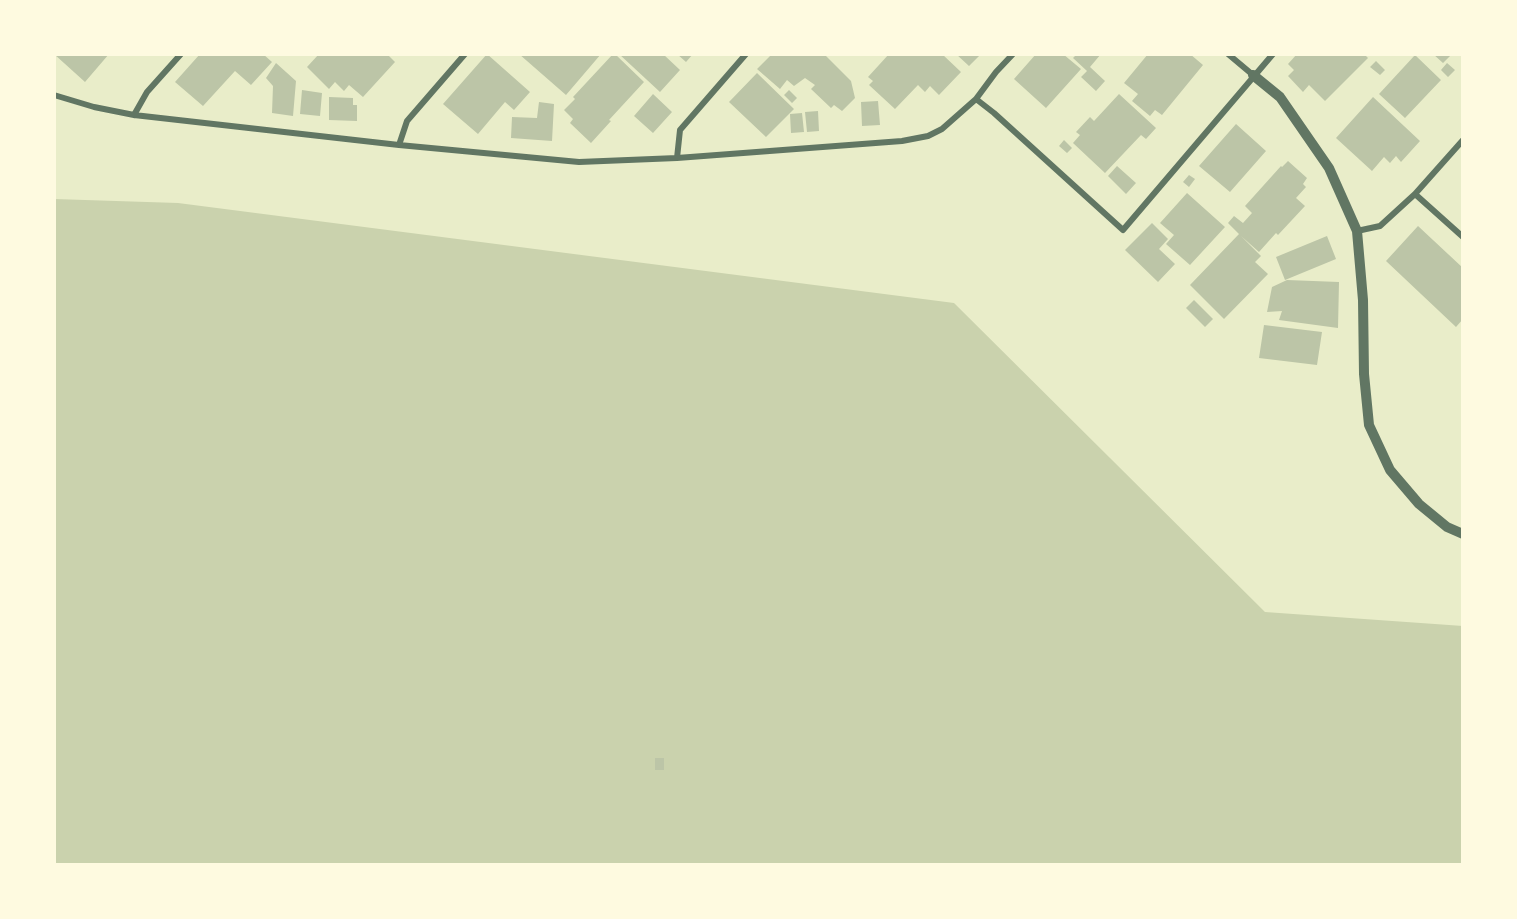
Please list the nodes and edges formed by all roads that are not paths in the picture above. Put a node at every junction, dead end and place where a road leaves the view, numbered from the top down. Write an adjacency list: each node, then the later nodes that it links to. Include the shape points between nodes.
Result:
1 (181, 54): 10 (street, via 147,92)
2 (465, 54): 12 (street, via 407,121)
3 (746, 54): 13 (street, via 680,130)
4 (1013, 54): 9 (street)
5 (1228, 54): 7 (street)
6 (1273, 54): 7 (street)
7 (1253, 75): 9 (street, via 1123,230); 15 (street, via 1280,97 1329,168)
8 (54, 95): 10 (street)
9 (976, 99): 13 (street, via 942,129 928,136)
10 (134, 115): 12 (street)
11 (1463, 140): 14 (street)
12 (399, 146): 13 (street, via 579,162)
13 (676, 158)
14 (1415, 194): 15 (street, via 1380,226); 16 (street)
15 (1357, 231): 17 (street, via 1369,425 1390,470 1419,504 1447,527)
16 (1463, 237)
17 (1463, 534)

